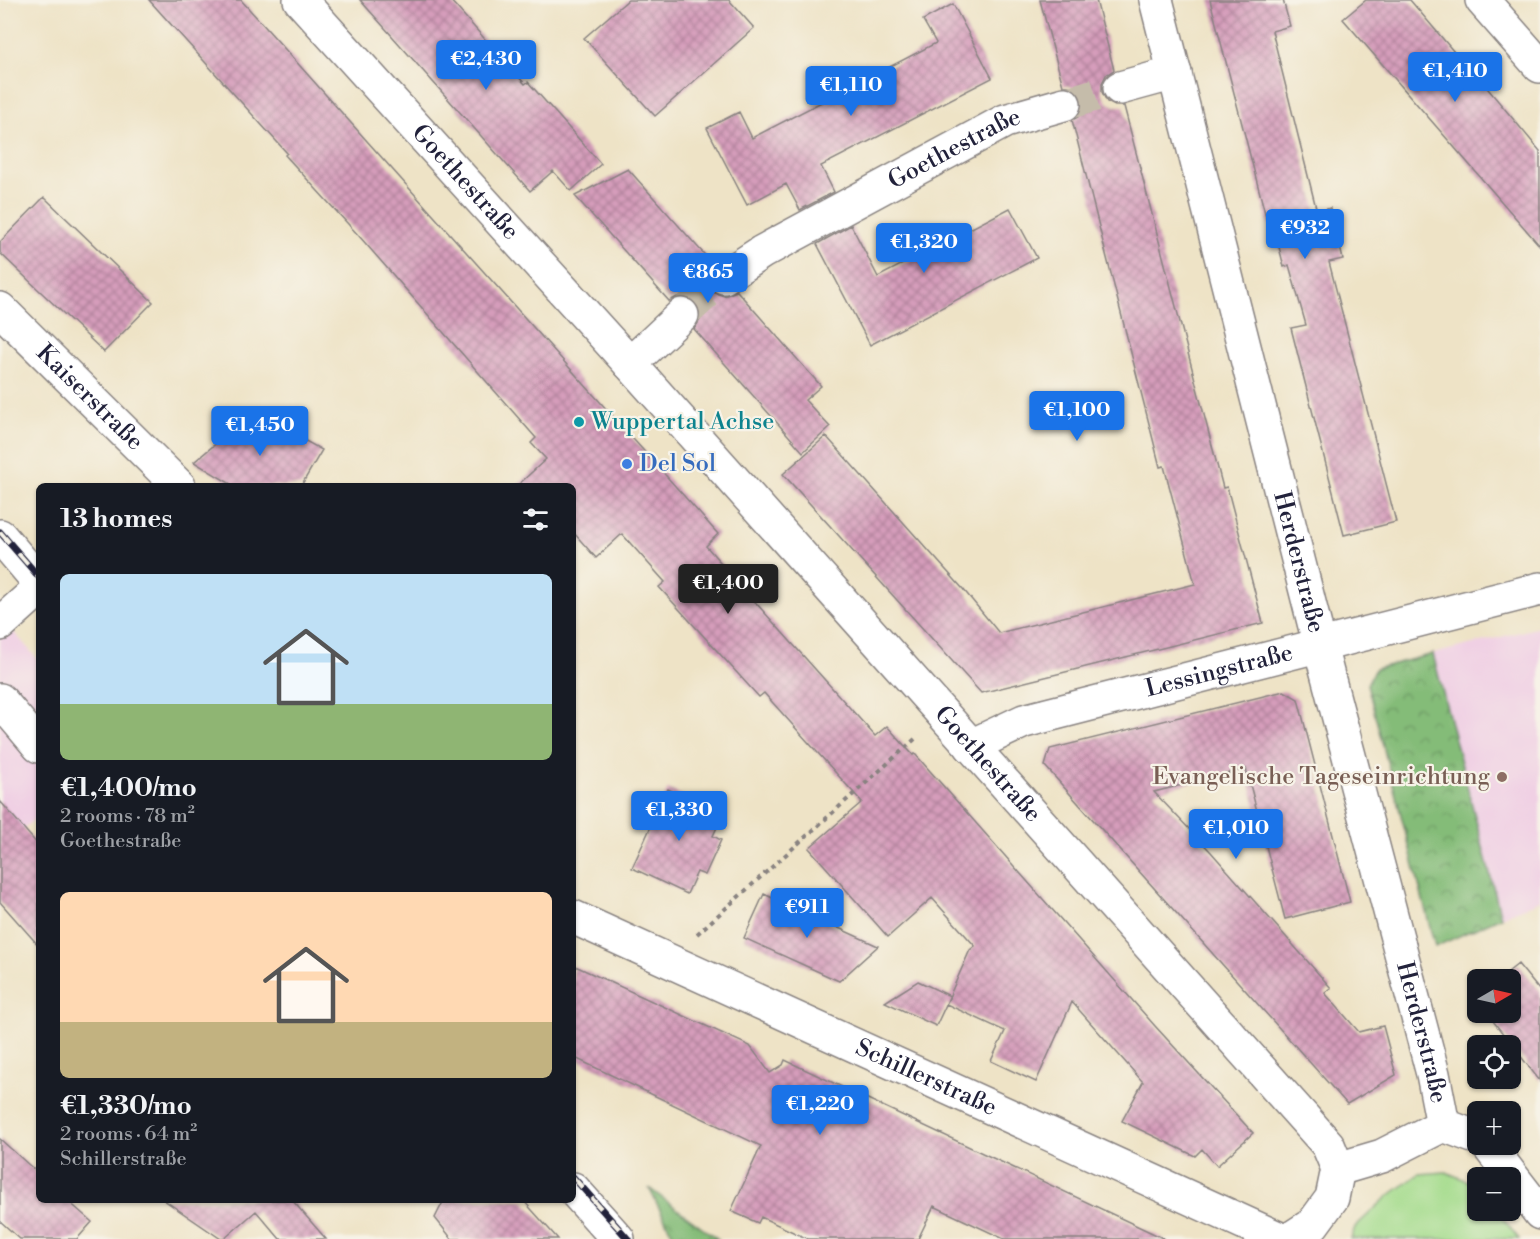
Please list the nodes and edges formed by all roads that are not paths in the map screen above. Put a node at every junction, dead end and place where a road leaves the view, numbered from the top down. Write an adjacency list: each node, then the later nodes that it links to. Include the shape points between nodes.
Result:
1 (300, 0): 11 (street, Goethestraße)
2 (1156, 0): 5 (street, Herderstraße)
3 (1482, 0): 4 (street)
4 (1540, 66)
5 (1175, 73): 6 (street); 18 (street, Herderstraße)
6 (1120, 88)
7 (1064, 104): 8 (street, Goethestraße, via 1005,121 762,252)
8 (724, 277)
9 (0, 309): 12 (street, Kaiserstraße)
10 (682, 315): 11 (street)
11 (630, 364): 21 (street, Goethestraße)
12 (176, 483)
13 (0, 536): 14 (street)
14 (36, 578)
15 (1540, 589): 18 (street, Lessingstraße)
16 (36, 592): 17 (street)
17 (0, 624)
18 (1320, 646): 21 (street, Lessingstraße, via 1024,721); 23 (street, Herderstraße)
19 (0, 700): 20 (street)
20 (36, 742)
21 (971, 746): 26 (street, Goethestraße, via 1328,1145)
22 (576, 918): 30 (street, Schillerstraße)
23 (1443, 1125): 24 (street); 26 (street, via 1382,1156)
24 (1467, 1134)
25 (1495, 1155): 28 (street)
26 (1338, 1169): 31 (street, via 1332,1198 1313,1224)
27 (576, 1192): 29 (street)
28 (1540, 1213)
29 (618, 1239)
30 (1280, 1239)
31 (1290, 1239)

